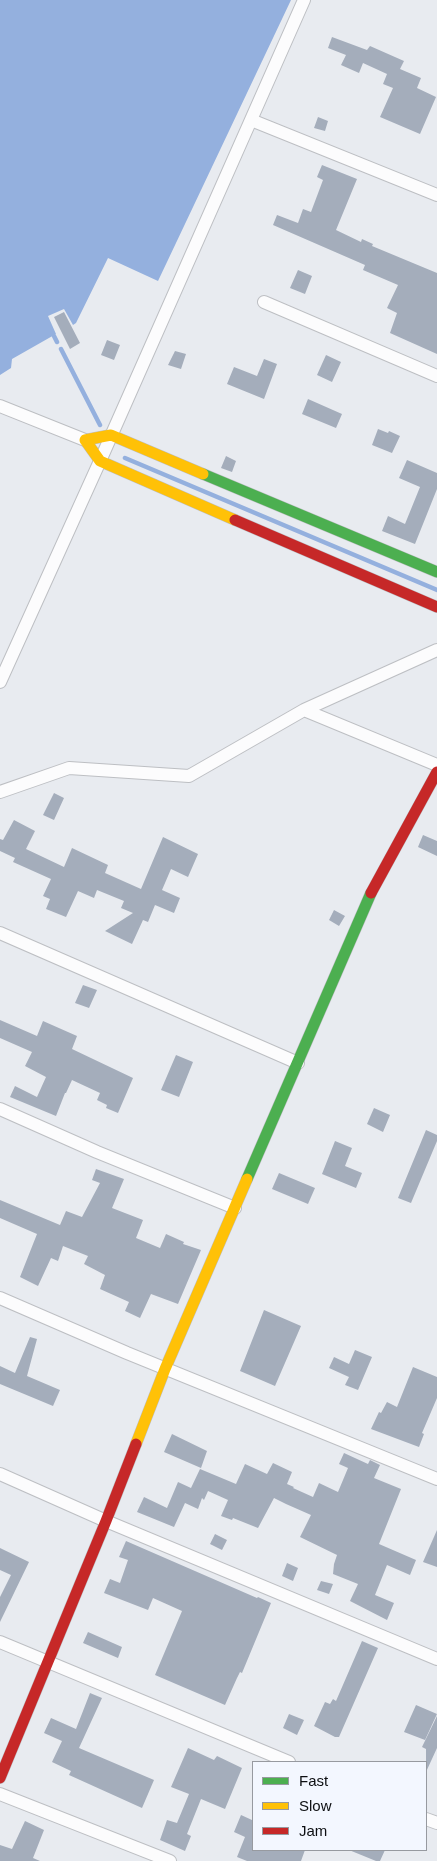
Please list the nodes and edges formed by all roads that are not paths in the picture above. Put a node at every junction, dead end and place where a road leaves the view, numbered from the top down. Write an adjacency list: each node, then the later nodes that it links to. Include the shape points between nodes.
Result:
1 (304, 0): 2 (street)
2 (251, 120): 3 (street); 7 (street)
3 (437, 196)
4 (264, 302): 5 (street)
5 (437, 376)
6 (0, 406): 8 (street)
7 (111, 435): 8 (street); 9 (street); 10 (street)
8 (85, 440): 9 (street)
9 (100, 462): 11 (street); 13 (street)
10 (437, 572)
11 (437, 606)
12 (437, 650): 14 (street)
13 (0, 682)
14 (304, 710): 15 (street); 16 (street, via 189,776 69,768)
15 (436, 773): 18 (street, via 368,899)
16 (0, 792)
17 (0, 932): 18 (street)
18 (298, 1063): 20 (street)
19 (0, 1109): 20 (street)
20 (235, 1208): 22 (street)
21 (0, 1298): 22 (street)
22 (165, 1368): 24 (street); 25 (street)
23 (0, 1474): 25 (street)
24 (437, 1480)
25 (106, 1521): 27 (street); 28 (street)
26 (0, 1642): 28 (street)
27 (437, 1659)
28 (48, 1663): 29 (street); 30 (street)
29 (287, 1761)
30 (0, 1778)
31 (0, 1794): 32 (street)
32 (170, 1861)

